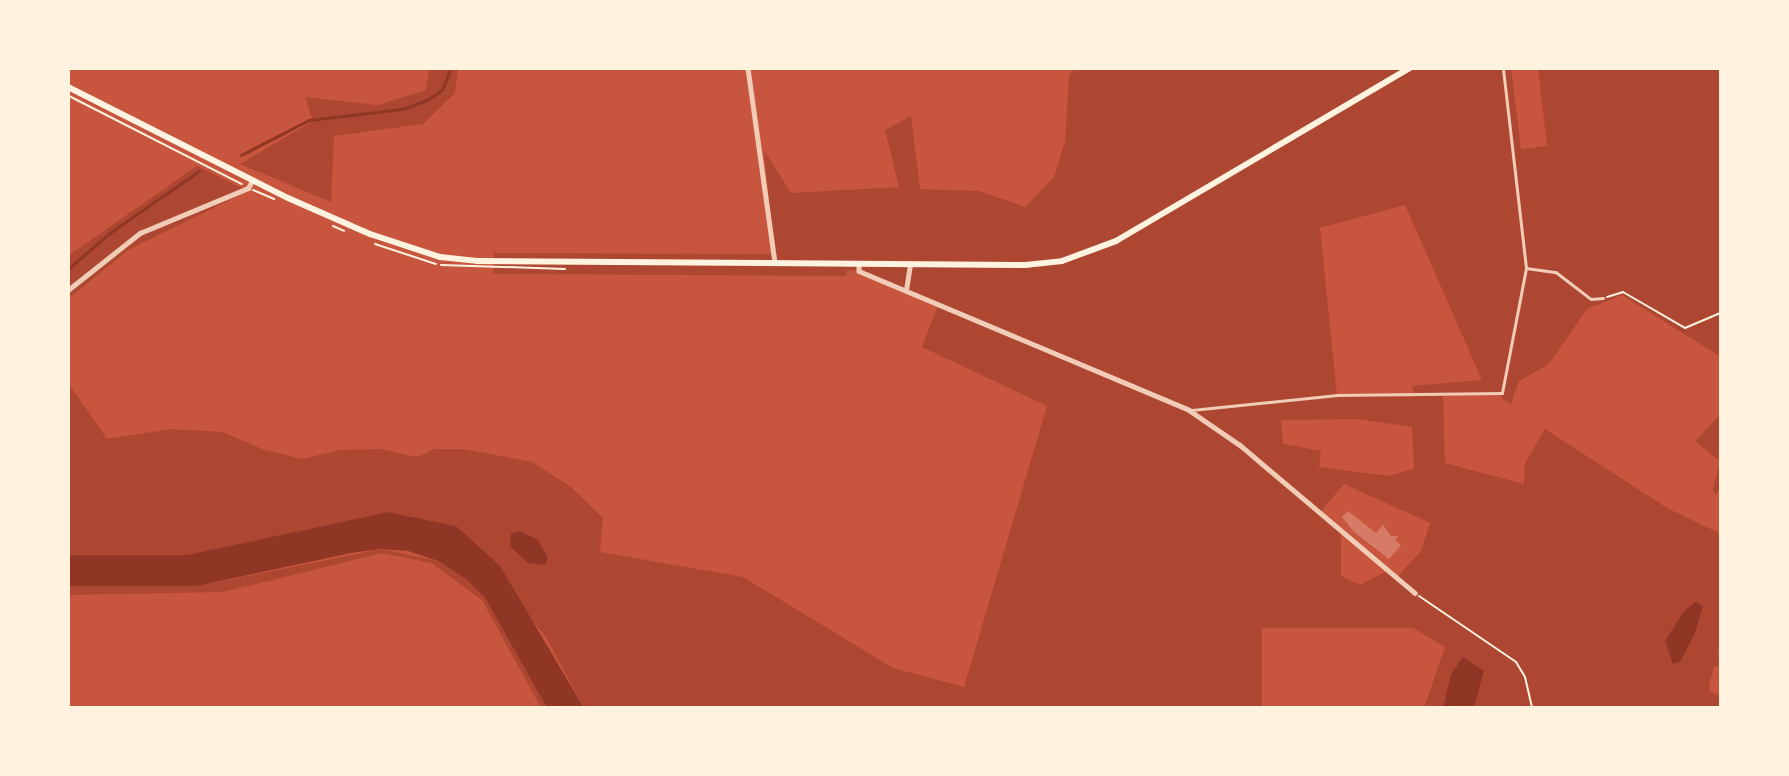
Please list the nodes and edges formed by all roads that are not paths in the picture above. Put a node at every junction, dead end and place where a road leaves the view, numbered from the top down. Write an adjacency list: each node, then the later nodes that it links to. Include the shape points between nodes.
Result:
1 (748, 68): 6 (street)
2 (1410, 68): 8 (main road, via 1099,249 1045,264)
3 (1503, 68): 9 (lane)
4 (68, 87): 5 (main road)
5 (250, 184): 6 (main road, via 370,234 457,260); 10 (street, via 140,233)
6 (775, 262): 7 (main road)
7 (859, 262): 8 (main road); 11 (street, via 859,271)
8 (910, 264): 11 (street)
9 (1526, 268): 12 (lane, via 1556,272 1591,299); 13 (lane, via 1502,393 1337,396)
10 (68, 290)
11 (906, 290): 13 (street)
12 (1603, 298)
13 (1189, 410): 14 (street, via 1240,445)
14 (1415, 593)

